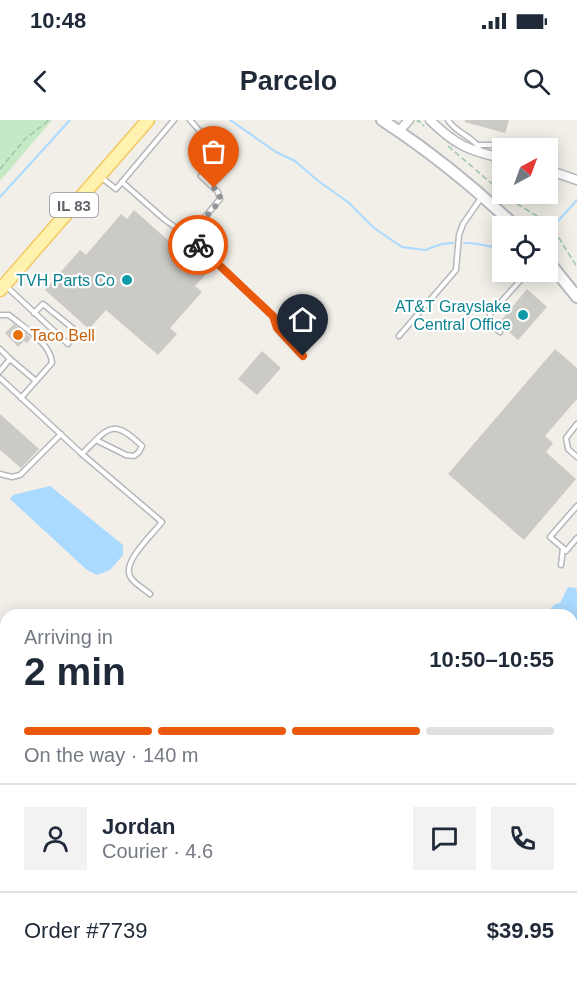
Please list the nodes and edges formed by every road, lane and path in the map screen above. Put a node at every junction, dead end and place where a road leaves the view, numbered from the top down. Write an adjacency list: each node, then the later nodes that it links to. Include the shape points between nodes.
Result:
1 (49, 120): 15 (path, via 25,139)
2 (147, 120): 17 (main road, IL 83)
3 (174, 120): 19 (lane)
4 (190, 120): 22 (lane, via 218,152 217,159 201,176 220,199)
5 (382, 120): 10 (street)
6 (418, 120): 8 (path, via 413,125); 9 (path)
7 (448, 120): 13 (lane)
8 (408, 121): 10 (street)
9 (428, 124): 13 (street, via 455,143)
10 (399, 131): 20 (street)
11 (444, 142): 23 (path, via 512,201 543,220)
12 (492, 147): 13 (lane)
13 (479, 149): 14 (street)
14 (492, 154)
15 (0, 170)
16 (558, 173): 18 (street)
17 (99, 175): 19 (lane, via 116,189); 26 (main road, IL 83)
18 (577, 180)
19 (122, 182): 22 (lane)
20 (483, 195): 21 (street); 31 (lane, via 459,235 456,270)
21 (505, 216)
22 (188, 237): 33 (lane, via 273,316 277,328)
23 (577, 267)
24 (558, 273): 27 (street)
25 (519, 282): 30 (lane, via 490,314 491,325)
26 (2, 287): 28 (lane)
27 (577, 297)
28 (34, 313): 28 (lane, via 53,331 68,344 76,331 43,304)
29 (0, 315): 37 (lane, via 9,315 51,354 52,363)
30 (500, 333)
31 (399, 336)
32 (0, 350): 34 (lane)
33 (303, 356)
34 (10, 359): 35 (lane); 37 (lane)
35 (0, 371)
36 (0, 378): 38 (lane)
37 (36, 381): 38 (lane)
38 (21, 398): 40 (lane)
39 (577, 424): 43 (lane, via 566,438 568,449)
40 (61, 434): 42 (lane); 44 (lane, via 20,475)
41 (96, 441): 41 (lane, via 107,429 120,428 142,446 134,456); 42 (lane)
42 (82, 454): 49 (lane, via 162,522 130,560 128,569 130,577)
43 (577, 457)
44 (0, 474)
45 (577, 506): 47 (lane, via 550,537)
46 (577, 538): 47 (lane, via 566,551)
47 (563, 548): 48 (lane)
48 (561, 566)
49 (150, 594)

